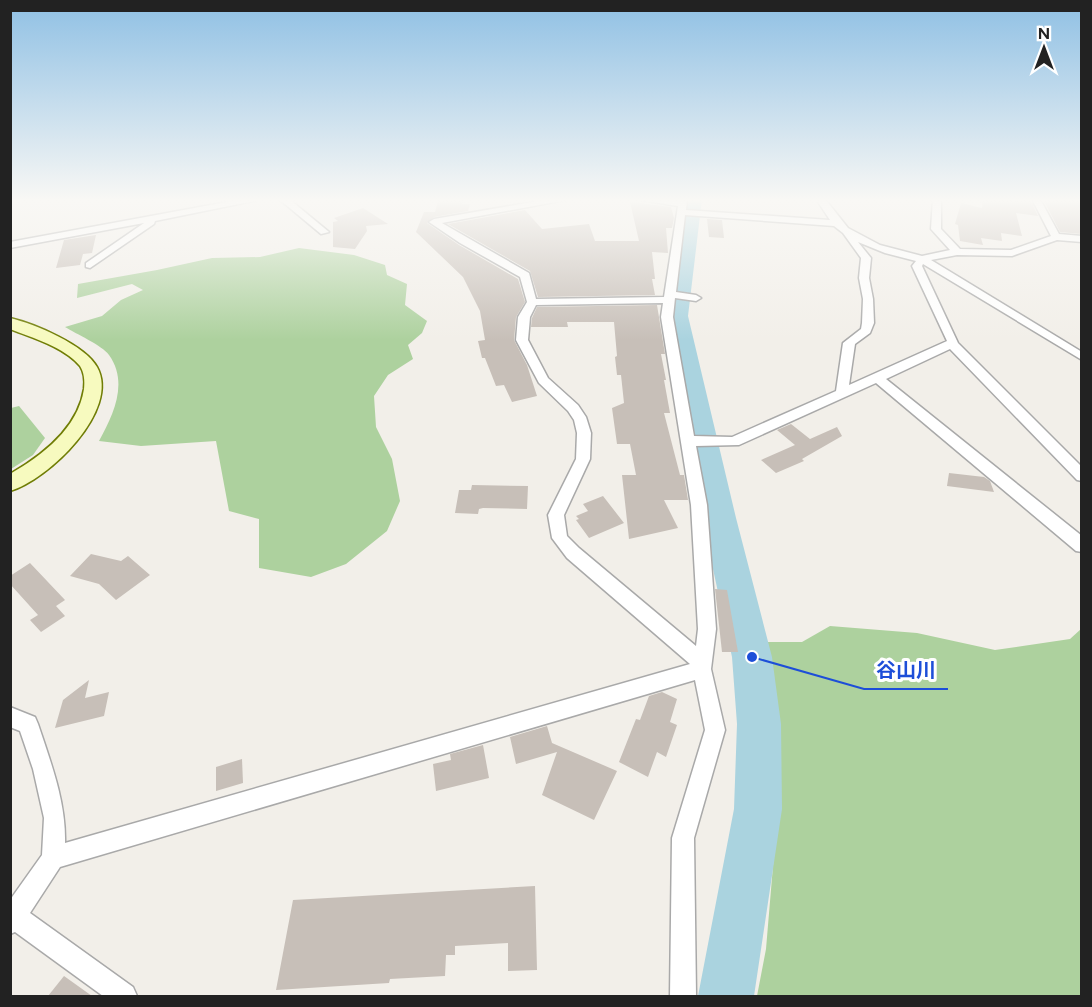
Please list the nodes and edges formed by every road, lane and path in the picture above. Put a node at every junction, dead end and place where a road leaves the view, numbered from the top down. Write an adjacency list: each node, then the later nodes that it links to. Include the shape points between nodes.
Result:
1 (117, 246): 10 (street)
2 (472, 246): 13 (street, via 525,275)
3 (676, 246): 11 (street)
4 (856, 246): 18 (street, via 866,258 868,323 866,331 849,343)
5 (879, 246): 9 (street)
6 (951, 246): 8 (street)
7 (1031, 246): 8 (street, via 1012,253)
8 (957, 252): 9 (street)
9 (922, 259): 15 (street, via 917,266); 16 (street)
10 (90, 265)
11 (668, 297): 12 (street); 13 (street); 19 (street, via 667,317)
12 (696, 298)
13 (532, 302): 23 (street, via 524,317 522,340 543,380 573,408 584,433 583,459 556,515 560,538)
14 (10, 323): 21 (street, via 74,355 87,365 93,378 85,416 69,437)
15 (952, 344): 17 (street); 20 (street)
16 (1082, 357)
17 (877, 378): 18 (street); 22 (street)
18 (842, 394): 19 (street, via 734,442)
19 (689, 441): 23 (street, via 699,505 707,629)
20 (1082, 476)
21 (10, 484)
22 (1082, 546)
23 (703, 666): 25 (street); 28 (street, via 715,730 683,838)
24 (10, 717): 25 (street, via 28,724 43,769 56,818)
25 (53, 858): 26 (street)
26 (12, 918): 27 (street)
27 (124, 996)
28 (683, 996)

